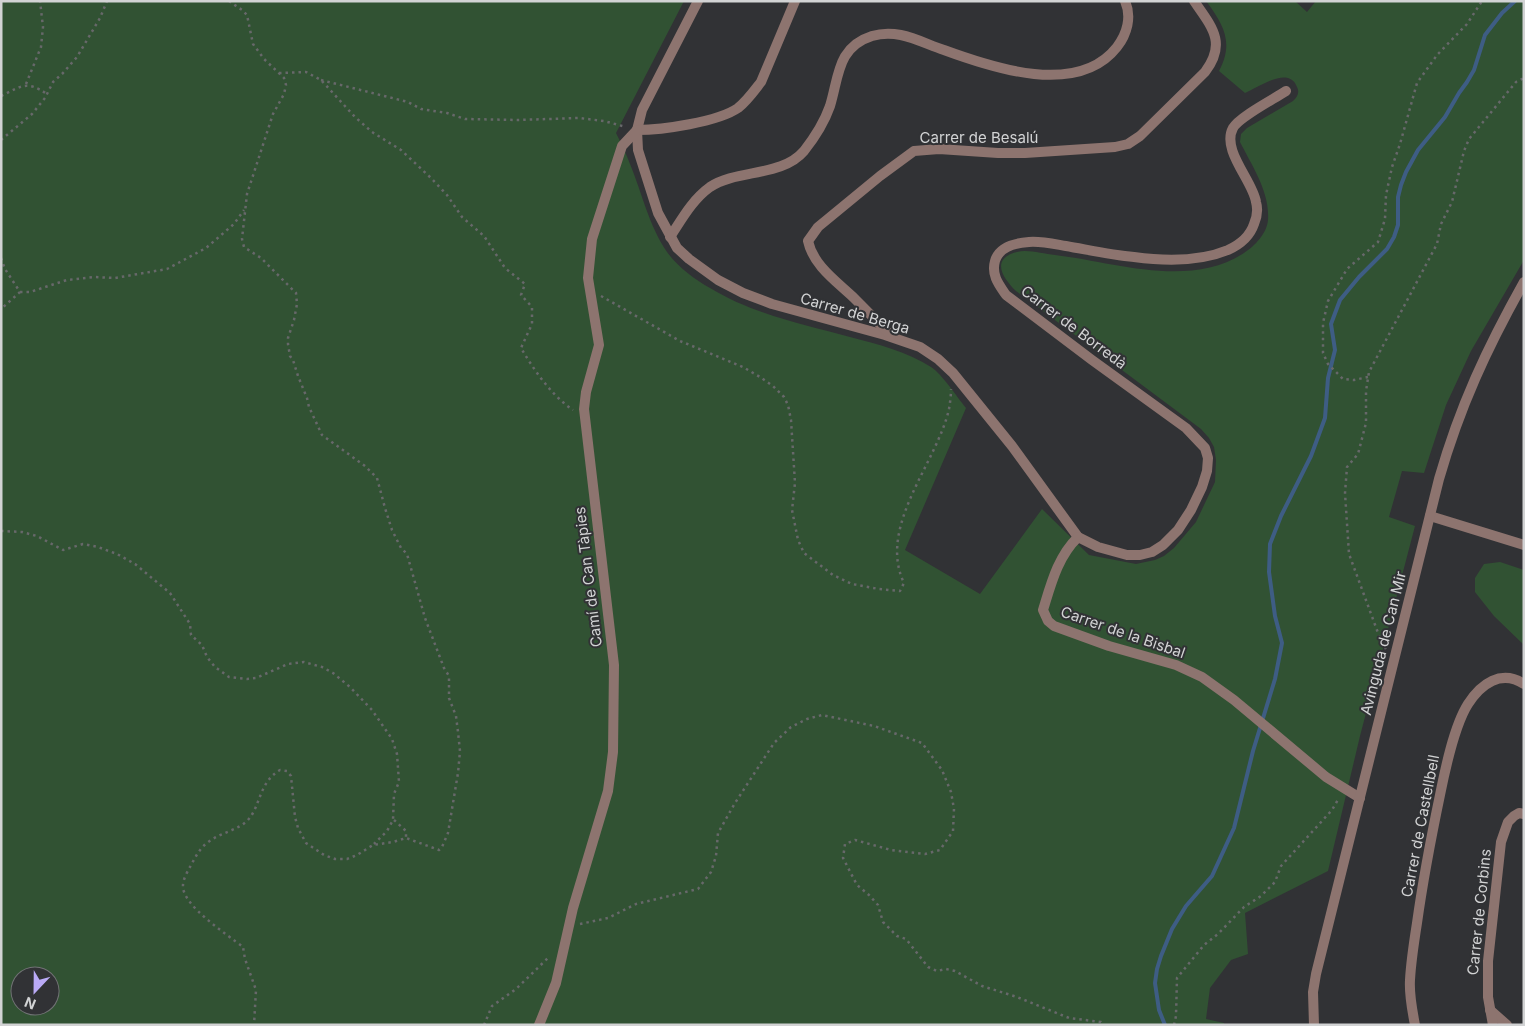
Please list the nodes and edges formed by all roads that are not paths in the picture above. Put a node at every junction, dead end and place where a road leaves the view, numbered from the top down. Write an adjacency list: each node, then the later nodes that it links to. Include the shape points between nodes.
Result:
1 (698, 1): 6 (street, via 642,110)
2 (796, 1): 6 (street, via 761,82 738,108 708,120)
3 (1125, 1): 7 (street, via 1129,16 1122,40 1112,54 1100,64 1072,73 1037,75 1016,72 973,61 897,33 884,33 862,40 843,59 819,131 801,154 774,168 735,177 711,187 694,201)
4 (1194, 1): 9 (street, Carrer de Besalú, via 1213,30 1216,42 1214,61 1140,136 1128,144 1024,153 939,148 914,151 818,227 808,241 811,252)
5 (1286, 91): 11 (street, Carrer de Borredà, via 1240,120 1230,137 1236,160 1256,201 1257,216 1249,235 1241,243 1208,256 1164,259 1030,241 1004,248 997,255 994,274 1006,295 1186,428 1205,448 1208,458 1202,487 1191,510 1178,530 1152,552 1127,555)
6 (637, 130): 7 (street, Carrer de Berga, via 638,150 658,213); 17 (street, Camí de Can Tàpies, via 622,146 592,239 589,259 589,288 599,346 584,401 614,665 613,752 608,792 568,926 556,983)
7 (670, 237): 9 (street, Carrer de Berga, via 677,248 702,270 743,293)
8 (1524, 282): 10 (street, Avinguda de Can Mir, via 1485,353 1466,397 1445,457)
9 (892, 338): 11 (street, Carrer de Berga, via 920,347 953,373 1012,446)
10 (1430, 516): 12 (street); 14 (street, Avinguda de Can Mir)
11 (1078, 537): 14 (street, Carrer de la Bisbal, via 1068,546 1055,573 1043,610 1048,621 1066,631 1176,665 1202,677 1326,777)
12 (1524, 545)
13 (1524, 684): 19 (street, Carrer de Castellbell, via 1508,677 1493,679 1476,694 1461,718 1447,763 1422,885 1410,979)
14 (1360, 798): 18 (street, Avinguda de Can Mir, via 1316,974)
15 (1524, 814): 16 (street, Carrer de Corbins, via 1514,816 1508,822 1501,842 1488,961)
16 (1490, 1010): 20 (street, Carrer de Corbins); 21 (street)
17 (538, 1025)
18 (1314, 1025)
19 (1415, 1025)
20 (1493, 1025)
21 (1506, 1025)

